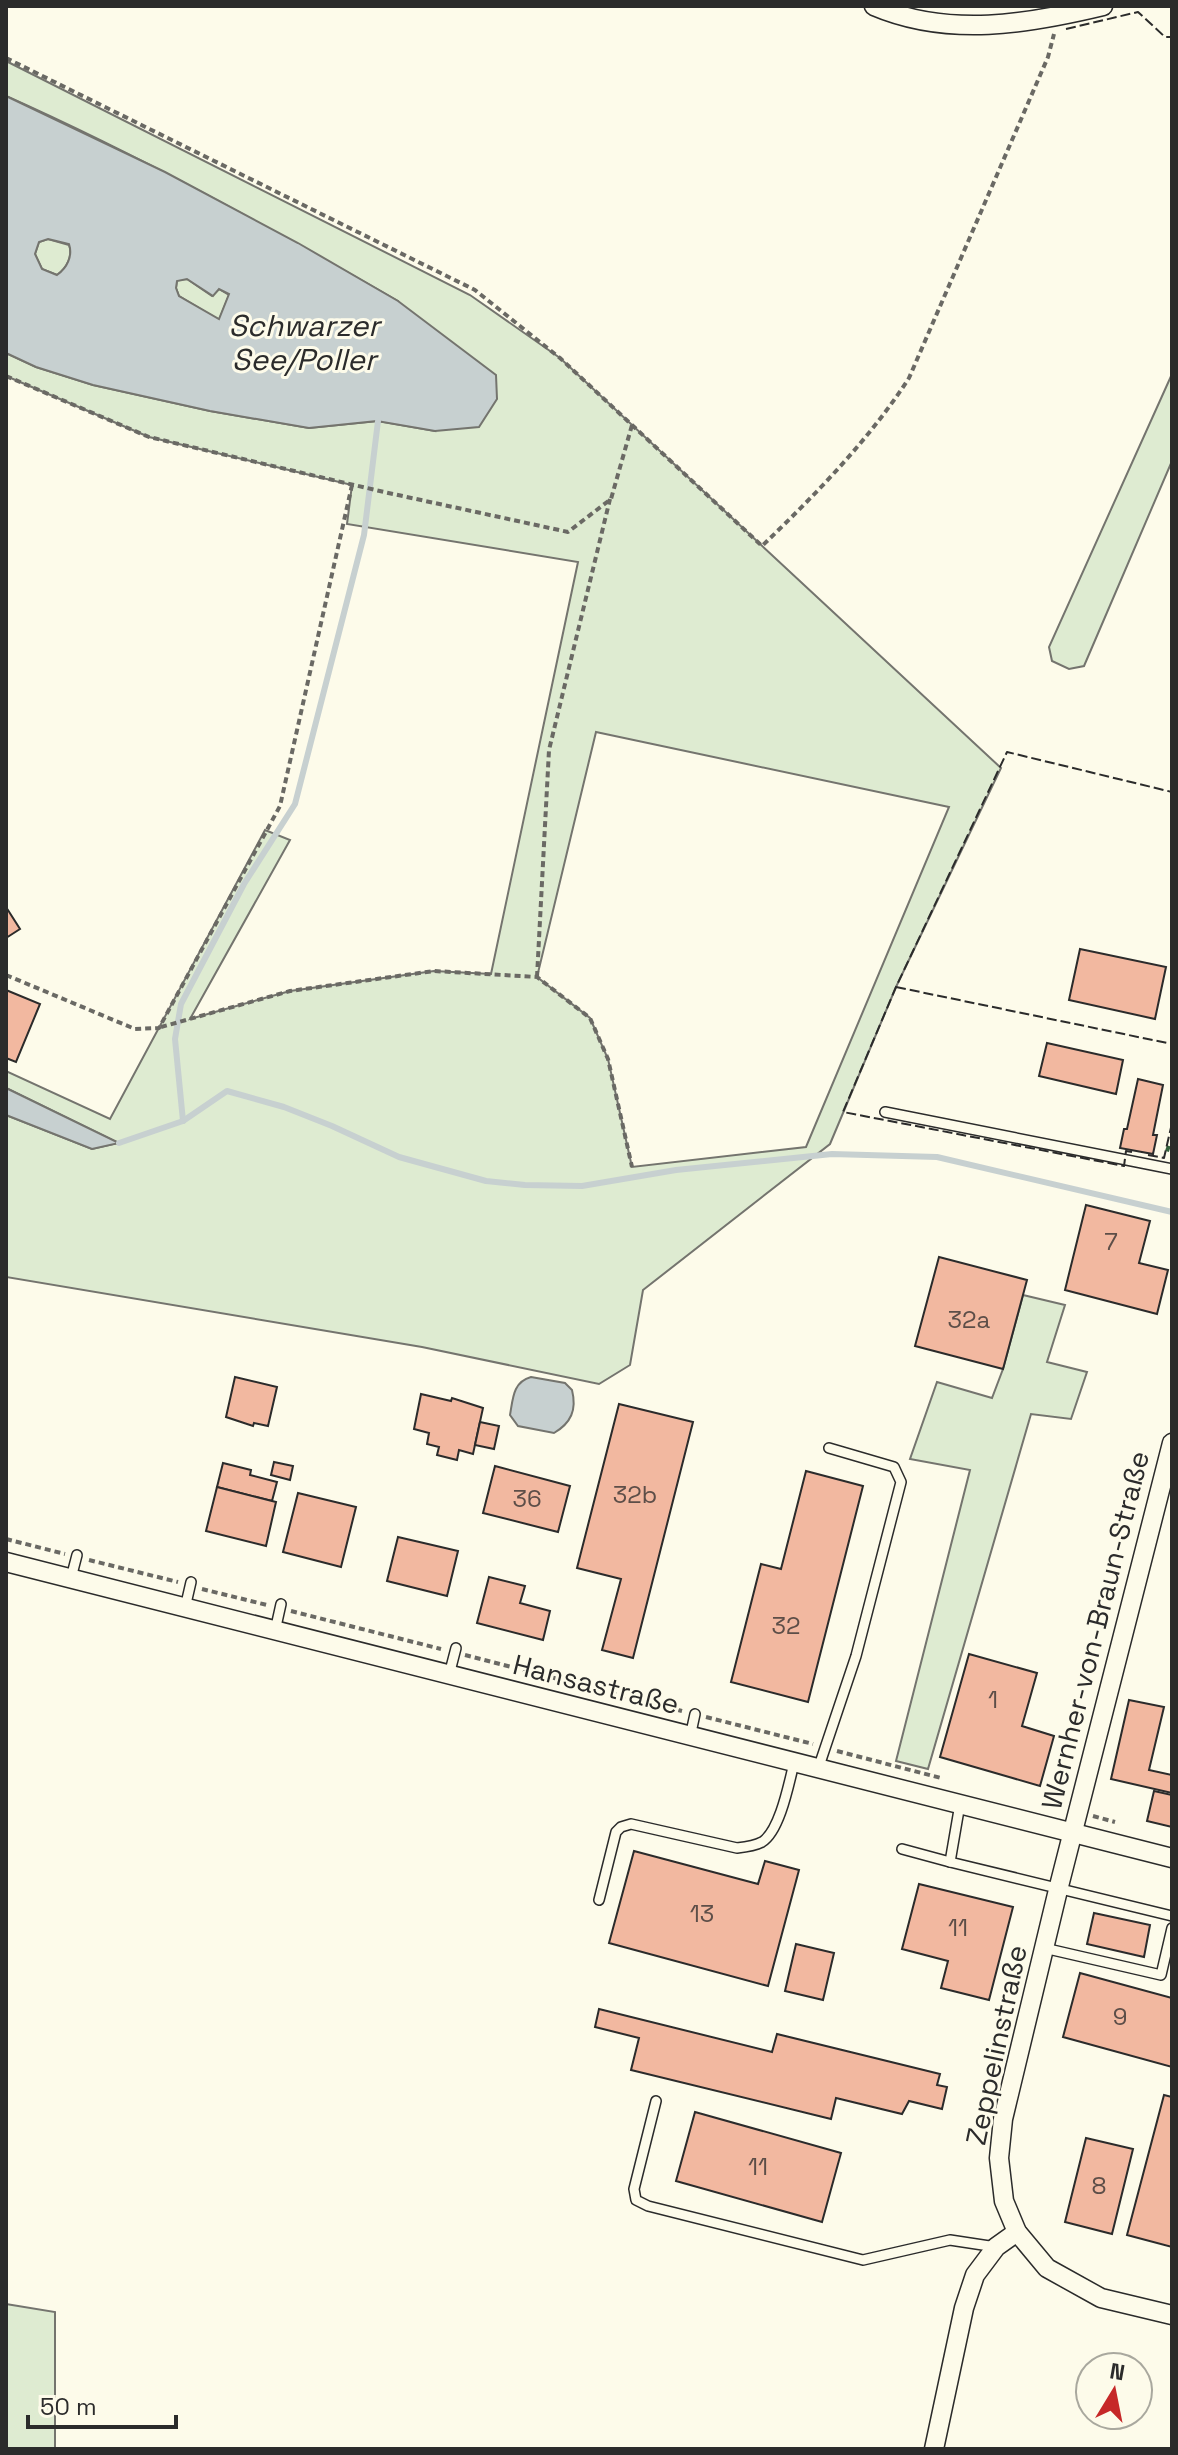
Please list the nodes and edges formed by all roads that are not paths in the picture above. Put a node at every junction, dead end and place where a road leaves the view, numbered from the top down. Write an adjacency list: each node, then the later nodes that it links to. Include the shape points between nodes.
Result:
1 (1103, 6): 2 (street, via 1055,18 967,26 929,22)
2 (888, 8)
3 (885, 1112): 4 (lane)
4 (1172, 1169)
5 (1172, 1443): 21 (street, Wernher-von-Braun-Straße)
6 (829, 1448): 19 (lane, via 894,1467 901,1482 856,1656)
7 (77, 1556): 9 (lane)
8 (6, 1562): 9 (street, Hansastraße)
9 (71, 1579): 12 (street, Hansastraße)
10 (190, 1584): 12 (lane)
11 (280, 1606): 13 (lane)
12 (185, 1608): 13 (street, Hansastraße)
13 (275, 1631): 15 (street, Hansastraße)
14 (455, 1650): 15 (lane)
15 (449, 1675): 17 (street, Hansastraße)
16 (695, 1714): 17 (lane)
17 (690, 1737): 18 (street, Hansastraße)
18 (794, 1763): 19 (street, Hansastraße); 26 (lane, via 773,1831 751,1846 723,1846 631,1824 621,1827)
19 (818, 1769): 20 (street, Hansastraße)
20 (960, 1804): 21 (street, Hansastraße); 24 (lane)
21 (1072, 1832): 23 (street, Hansastraße); 25 (street, Zeppelinstraße)
22 (902, 1849): 24 (lane)
23 (1172, 1858)
24 (950, 1862): 25 (lane)
25 (1058, 1890): 27 (lane); 29 (street, Zeppelinstraße)
26 (599, 1900)
27 (1172, 1916)
28 (1172, 1928): 29 (lane, via 1161,1975)
29 (1044, 1948): 31 (street, Zeppelinstraße, via 1003,2119 999,2158 1004,2201)
30 (656, 2101): 32 (lane, via 634,2189 636,2200 648,2206 863,2260 950,2240)
31 (1017, 2232): 32 (street); 33 (street, Zeppelinstraße, via 1047,2268 1101,2298)
32 (996, 2247): 34 (street, via 975,2275 964,2308)
33 (1172, 2315)
34 (934, 2449)

